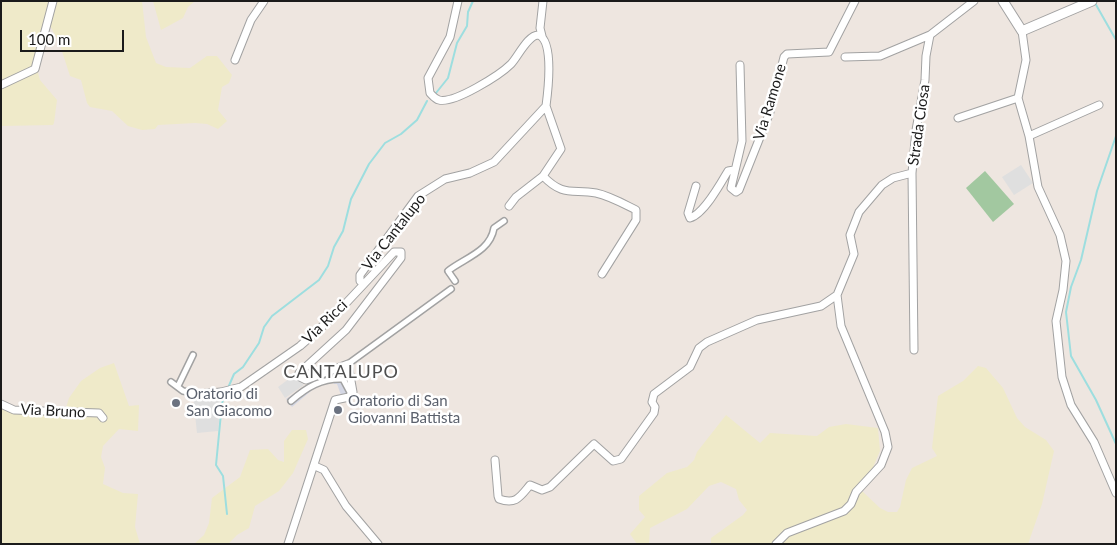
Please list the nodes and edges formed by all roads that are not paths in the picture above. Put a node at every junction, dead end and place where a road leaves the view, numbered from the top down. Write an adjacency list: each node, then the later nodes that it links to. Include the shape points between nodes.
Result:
1 (53, 1): 15 (street, via 35,69)
2 (264, 1): 13 (street, via 251,20)
3 (458, 1): 10 (street, via 450,38 428,78 430,93 438,100 455,97 503,71 535,34)
4 (543, 1): 10 (street)
5 (855, 1): 21 (street, Via Ramone, via 829,52 787,54 784,57 768,117 736,192 732,188)
6 (974, 1): 11 (street)
7 (1003, 1): 9 (street)
8 (1092, 1): 9 (street)
9 (1022, 31): 16 (street, via 1026,60)
10 (542, 36): 18 (street, via 548,54)
11 (930, 36): 12 (street, via 880,56); 22 (street, Strada Ciosa)
12 (845, 56)
13 (235, 60)
14 (740, 65): 21 (street, Via Ramone, via 742,141)
15 (1, 84)
16 (1018, 98): 19 (street); 20 (street)
17 (1099, 105): 20 (street)
18 (546, 106): 23 (street, via 561,149); 29 (street, Via Cantalupo, via 494,162 470,173 445,179 418,196 360,275)
19 (958, 118)
20 (1029, 136): 44 (street, via 1038,186 1063,244 1065,278 1056,321 1062,377 1071,404 1094,442)
21 (734, 170): 24 (street, Via Ramone, via 728,171 712,196 690,218 688,213)
22 (912, 173): 31 (street, Strada Ciosa, via 892,178 882,185 859,212 850,235 854,254); 32 (street)
23 (542, 176): 25 (street); 27 (street, via 564,191 597,193 636,210 636,220)
24 (696, 186)
25 (509, 206)
26 (504, 221): 28 (street, via 494,228 492,237 482,249 448,271)
27 (602, 274)
28 (455, 281)
29 (363, 283): 34 (street, Via Cantalupo, via 394,252 401,252 401,258 346,330 299,373 300,378 306,380); 37 (street, Via Ricci, via 312,338 250,382 230,391)
30 (451, 289): 34 (street)
31 (837, 294): 42 (street, via 820,306 757,320 699,348 690,367 654,394 654,413 621,459 614,461 594,444 550,487 542,490 530,485 513,502 498,496); 47 (street, via 841,326 885,432 887,452 881,465 856,492 844,511 787,533)
32 (914, 350)
33 (193, 355): 36 (street)
34 (348, 364): 38 (street, via 353,384)
35 (171, 382): 36 (street)
36 (178, 386): 37 (street, Via Ricci, via 183,391)
37 (198, 394)
38 (351, 394): 39 (street, via 343,379 328,379 313,385); 43 (street, via 335,400)
39 (291, 401)
40 (1, 404): 41 (street, Via Bruno, via 14,410 99,413)
41 (103, 418)
42 (495, 460)
43 (315, 466): 45 (street); 46 (street, via 324,470 346,506)
44 (1116, 493)
45 (288, 544)
46 (378, 544)
47 (776, 544)

